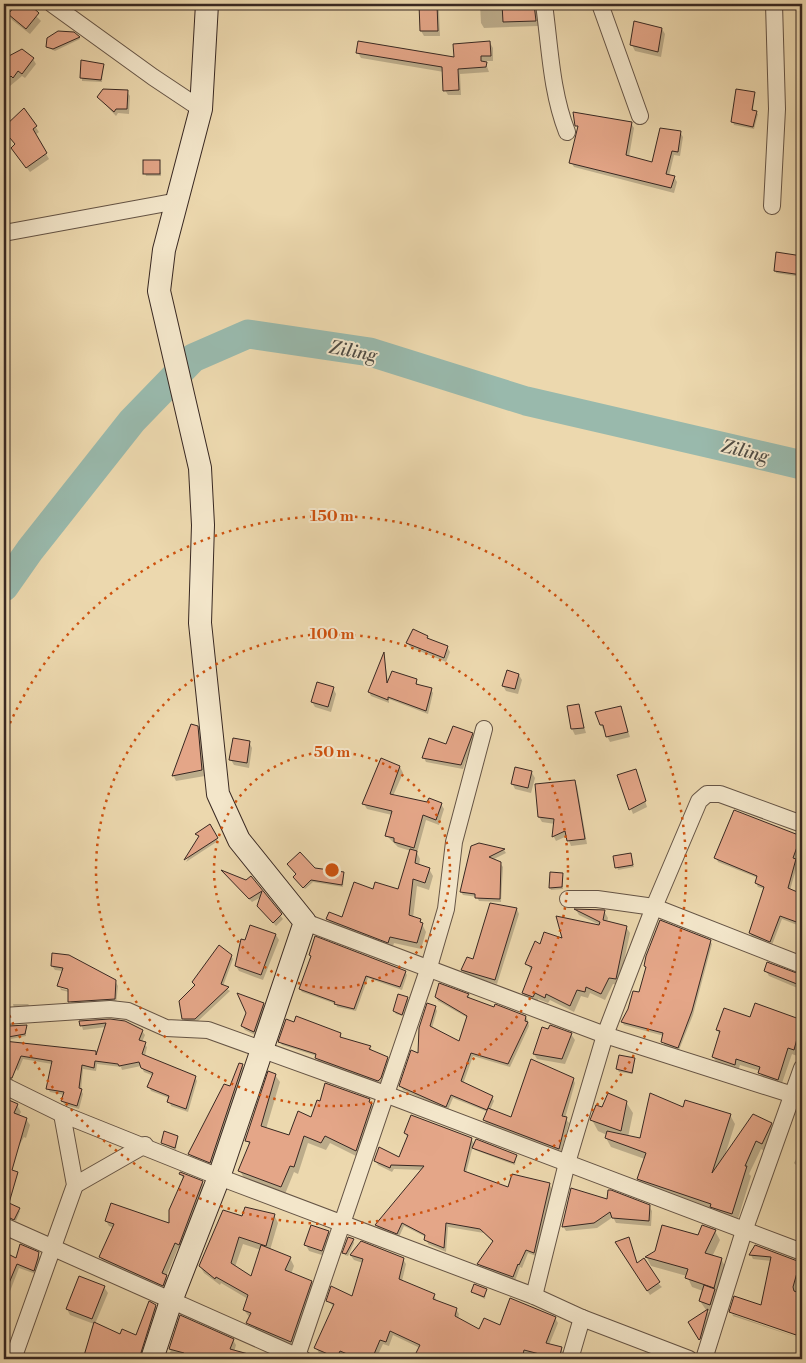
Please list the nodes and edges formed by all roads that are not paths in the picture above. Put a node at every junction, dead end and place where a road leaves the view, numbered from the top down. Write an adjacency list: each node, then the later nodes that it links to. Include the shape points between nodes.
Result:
1 (52, 4): 6 (street)
2 (207, 4): 6 (main road)
3 (544, 4): 8 (street, via 558,110)
4 (600, 4): 7 (street)
5 (774, 4): 10 (street, via 777,109)
6 (201, 109): 9 (main road)
7 (640, 116)
8 (567, 132)
9 (178, 201): 11 (street); 16 (main road, via 164,250 159,291 200,468 203,525 200,624 218,794 238,840)
10 (772, 206)
11 (4, 233)
12 (484, 729): 18 (street, via 454,842 446,909)
13 (802, 824): 15 (street, via 720,794 707,794 699,802)
14 (568, 899): 15 (street, via 597,899)
15 (654, 907): 17 (street); 20 (street)
16 (305, 922): 18 (street); 21 (main road)
17 (802, 965)
18 (428, 967): 20 (street); 24 (street)
19 (4, 1016): 21 (street, via 110,1009 128,1011 166,1028 208,1030)
20 (605, 1035): 25 (street); 28 (street)
21 (262, 1050): 24 (street); 29 (main road)
22 (802, 1068): 25 (street)
23 (7, 1087): 26 (street)
24 (385, 1094): 28 (street); 31 (street)
25 (798, 1095): 33 (street)
26 (62, 1114): 27 (street); 30 (street)
27 (144, 1145): 29 (street); 30 (street)
28 (567, 1163): 33 (street); 36 (street)
29 (220, 1177): 31 (street); 37 (main road)
30 (75, 1185): 34 (street)
31 (341, 1224): 36 (street); 39 (street)
32 (4, 1226): 34 (street)
33 (744, 1231): 35 (street); 44 (street)
34 (54, 1248): 37 (street); 40 (street)
35 (802, 1252)
36 (534, 1296): 38 (street)
37 (171, 1301): 39 (street); 41 (main road)
38 (582, 1318): 42 (street); 43 (street)
39 (298, 1358)
40 (13, 1359)
41 (152, 1359)
42 (570, 1359)
43 (689, 1359)
44 (704, 1359)

